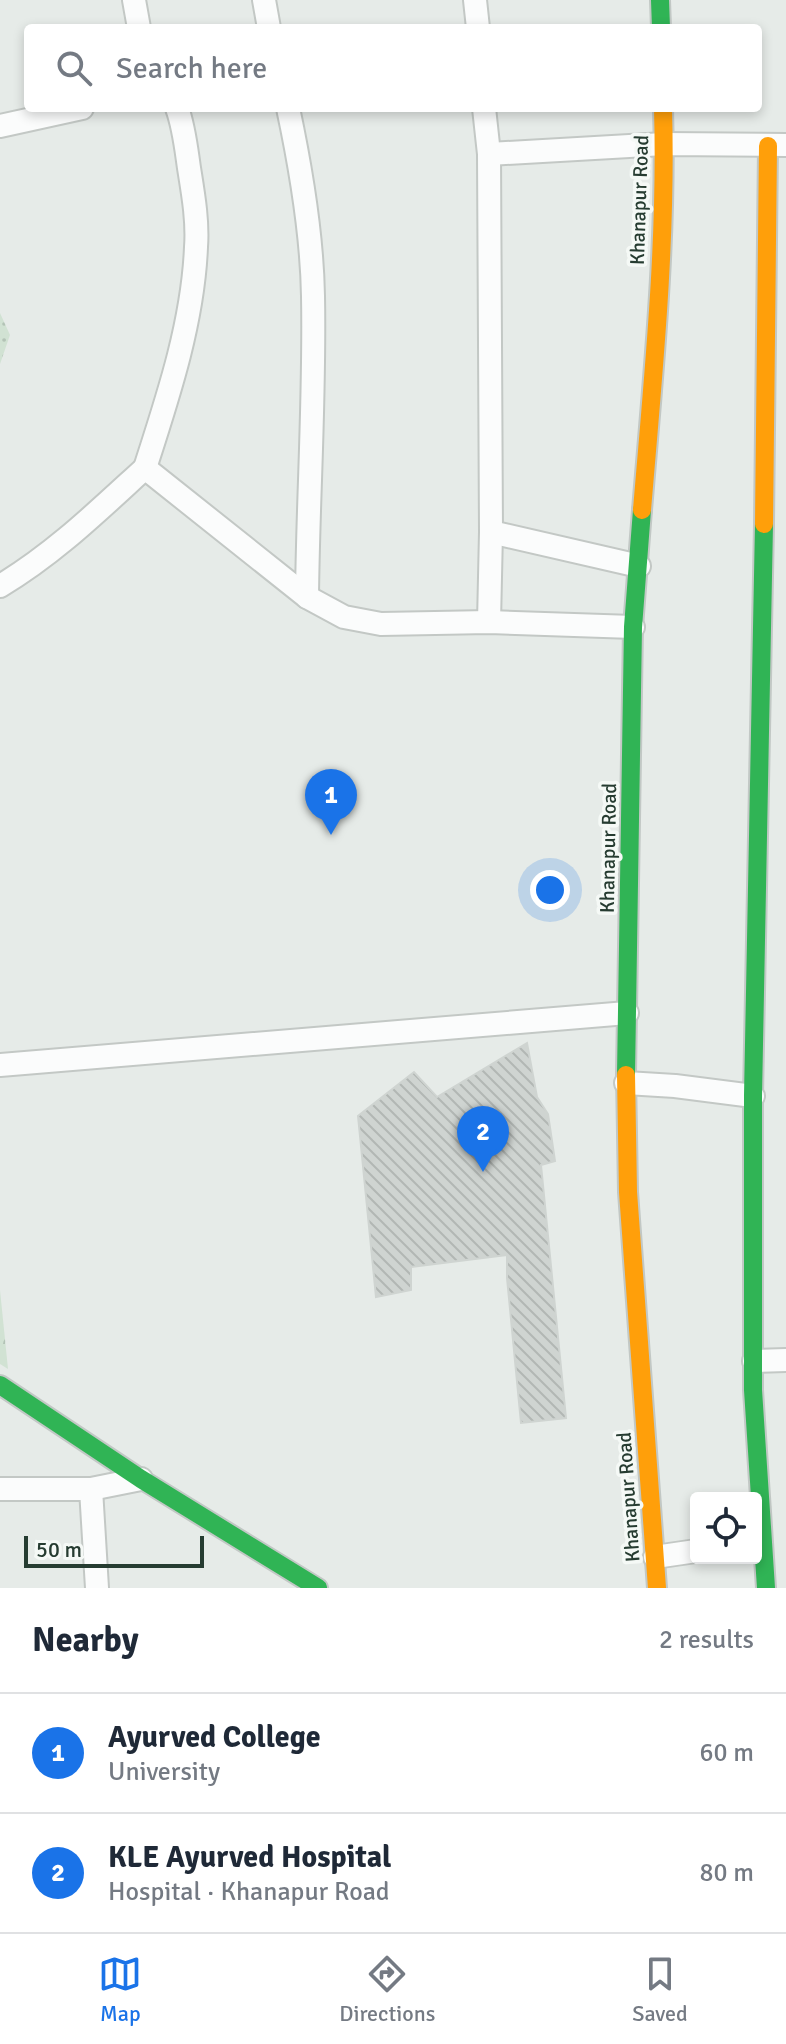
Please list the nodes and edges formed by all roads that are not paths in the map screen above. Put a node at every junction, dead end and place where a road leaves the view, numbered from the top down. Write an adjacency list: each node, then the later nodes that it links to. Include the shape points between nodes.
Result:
1 (134, 0): 5 (street)
2 (264, 0): 6 (street)
3 (475, 0): 7 (street)
4 (660, 0): 8 (street)
5 (138, 24)
6 (268, 24)
7 (478, 24)
8 (661, 24)
9 (64, 112): 14 (street)
10 (179, 112): 18 (street, via 196,246 186,320)
11 (289, 112): 22 (street, via 313,294)
12 (484, 112): 17 (street)
13 (663, 112): 15 (street, Khanapur Road)
14 (0, 126)
15 (664, 144): 16 (street); 17 (street); 20 (street, Khanapur Road)
16 (777, 146): 28 (street, via 768,331)
17 (489, 154): 19 (street)
18 (145, 468): 21 (street, via 40,560); 22 (street)
19 (491, 532): 20 (street); 23 (street)
20 (639, 566): 24 (street, Khanapur Road)
21 (0, 586)
22 (307, 597): 23 (street, via 344,617 381,624)
23 (489, 622): 24 (street)
24 (633, 627): 25 (street, Khanapur Road)
25 (627, 1013): 26 (street); 27 (street, Khanapur Road)
26 (0, 1065)
27 (626, 1083): 28 (street); 37 (street, Khanapur Road, via 628,1192)
28 (753, 1096): 30 (street)
29 (786, 1360): 30 (street)
30 (754, 1361): 35 (street)
31 (0, 1385): 32 (street)
32 (141, 1479): 34 (street); 40 (street)
33 (0, 1489): 34 (street)
34 (91, 1489): 39 (street)
35 (758, 1492)
36 (690, 1552): 37 (street)
37 (655, 1557): 41 (street, Khanapur Road)
38 (762, 1562): 42 (street)
39 (97, 1588)
40 (318, 1588)
41 (657, 1588)
42 (766, 1588)

